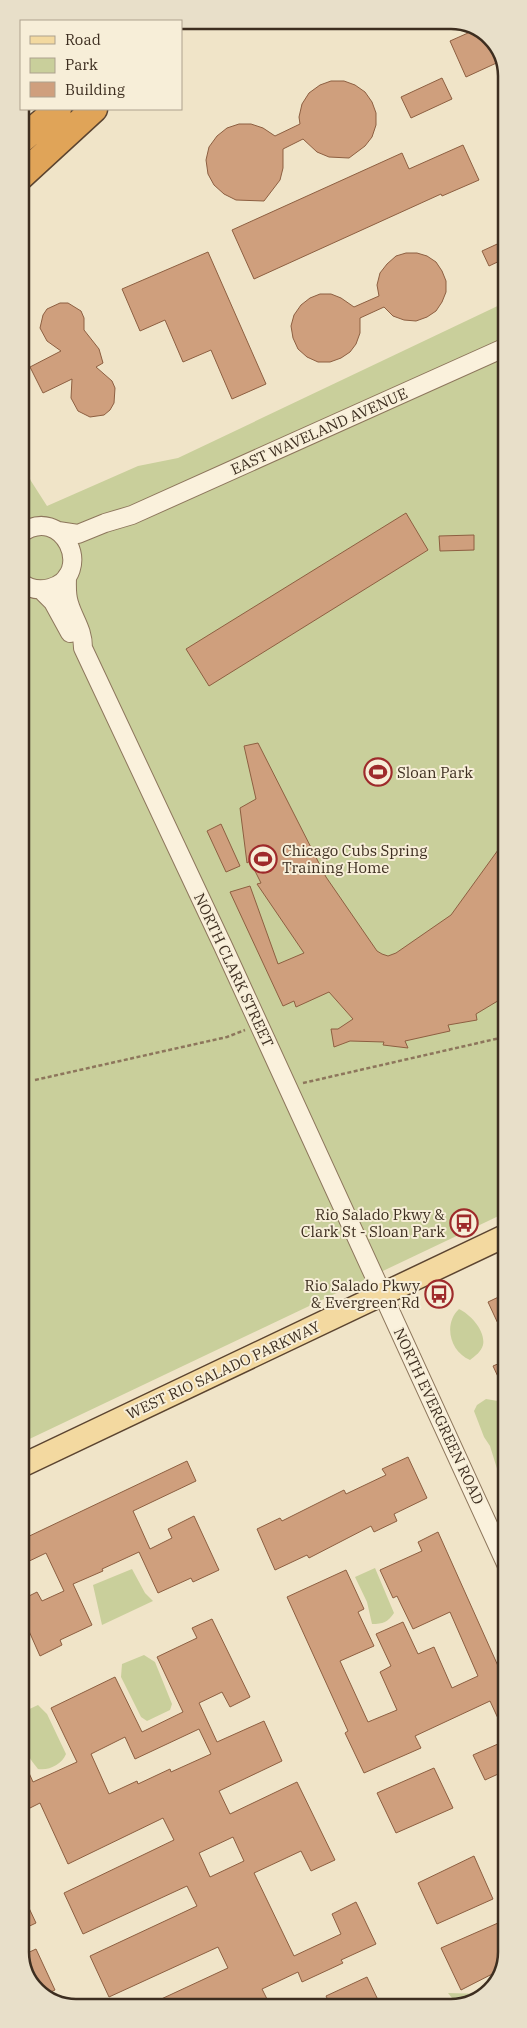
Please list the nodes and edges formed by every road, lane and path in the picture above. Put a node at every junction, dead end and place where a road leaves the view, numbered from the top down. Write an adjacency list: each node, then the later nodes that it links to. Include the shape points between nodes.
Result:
1 (57, 110): 3 (highway)
2 (93, 110): 4 (highway)
3 (29, 133)
4 (29, 169)
5 (498, 351): 6 (street, EAST WAVELAND AVENUE)
6 (132, 515): 8 (street, EAST WAVELAND AVENUE, via 78,534); 9 (street, EAST WAVELAND AVENUE, via 110,532 88,543)
7 (29, 528): 8 (street, EAST WAVELAND AVENUE, via 48,527)
8 (58, 532): 9 (street, NORTH CLARK STREET, via 70,546)
9 (70, 570): 11 (street, via 54,587); 12 (street, NORTH CLARK STREET, via 69,603 83,635)
10 (29, 588): 11 (street)
11 (41, 590): 12 (street, NORTH CLARK STREET, via 53,602 74,641)
12 (83, 648): 13 (street, NORTH CLARK STREET)
13 (259, 1024): 15 (path, via 226,1036); 16 (street, NORTH CLARK STREET)
14 (498, 1038): 16 (path)
15 (35, 1080)
16 (287, 1086): 18 (street, NORTH CLARK STREET)
17 (498, 1239): 18 (main road, WEST RIO SALADO PARKWAY)
18 (383, 1294): 19 (main road, WEST RIO SALADO PARKWAY); 20 (street, NORTH EVERGREEN ROAD)
19 (29, 1462)
20 (498, 1546)

